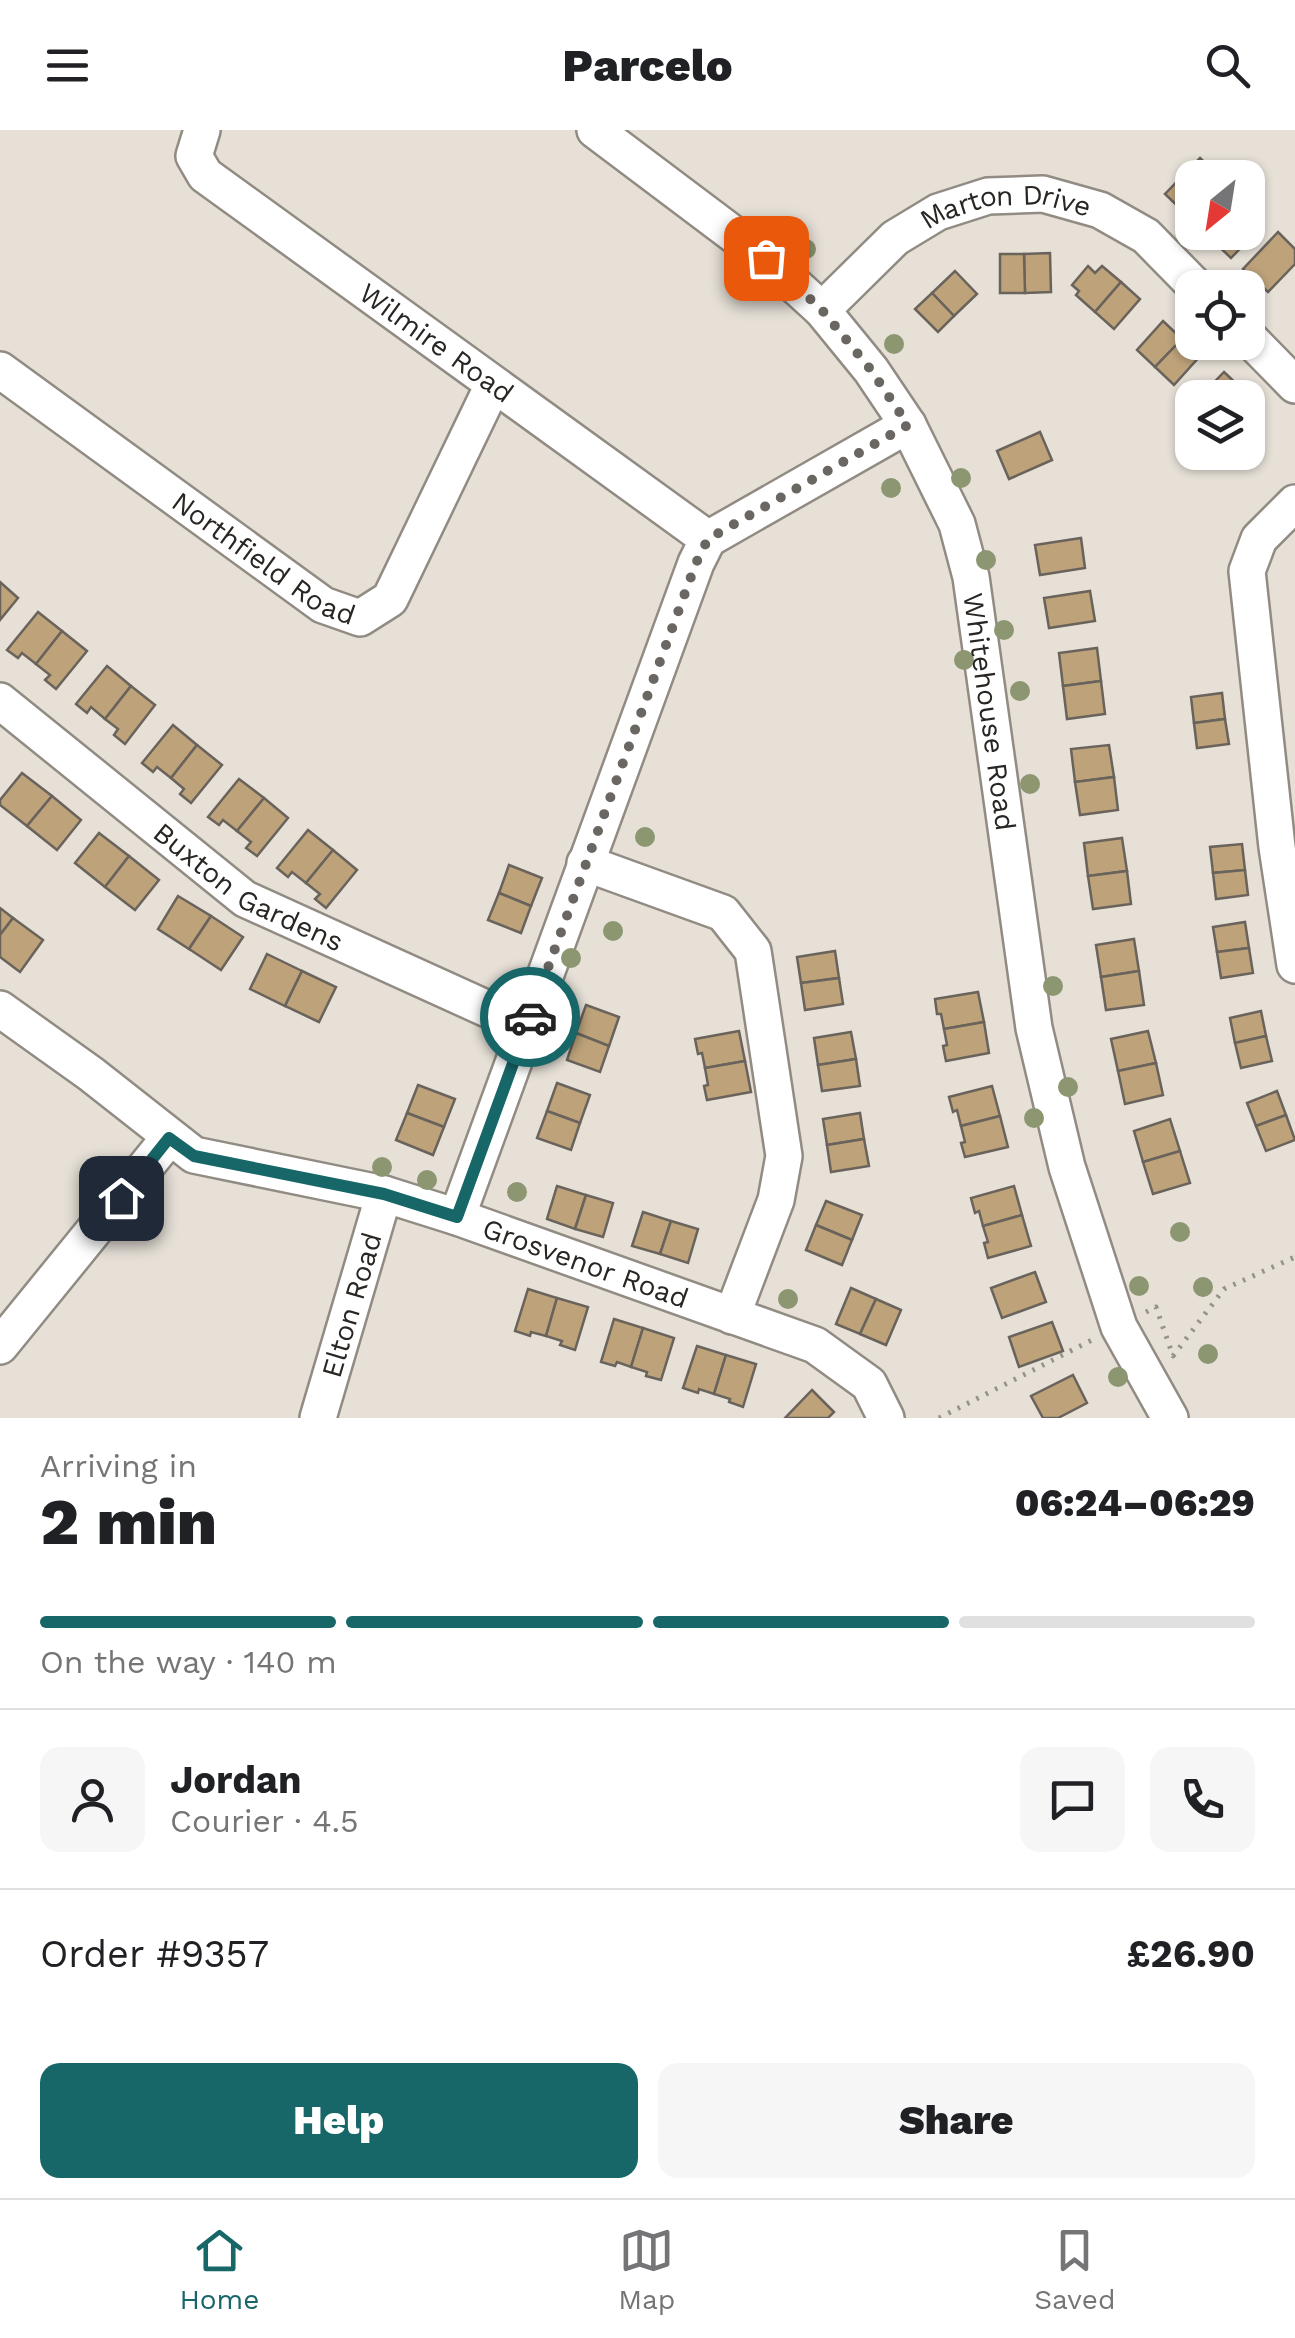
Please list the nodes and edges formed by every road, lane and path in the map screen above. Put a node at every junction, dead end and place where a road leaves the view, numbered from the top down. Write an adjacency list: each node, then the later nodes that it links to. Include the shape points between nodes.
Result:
1 (202, 130): 8 (street, Wilmire Road, via 194,156 205,175)
2 (595, 130): 4 (street, Whitehouse Road, via 766,258)
3 (1179, 270): 4 (street, Marton Drive, via 1146,236 1100,210 1043,194 988,196 938,212 896,238)
4 (822, 310): 9 (street, Whitehouse Road)
5 (1265, 354): 7 (street)
6 (0, 370): 8 (street, Northfield Road, via 323,605 360,618 390,599)
7 (1295, 384)
8 (493, 385): 11 (street, Wilmire Road)
9 (908, 425): 11 (street); 23 (street, Whitehouse Road, via 956,524 971,577 1034,1028 1067,1167)
10 (1295, 503): 13 (street, via 1258,539 1247,571)
11 (708, 539): 14 (street)
12 (0, 701): 17 (street, Buxton Gardens, via 245,899)
13 (1286, 846): 15 (street)
14 (586, 862): 17 (street); 22 (street, via 723,913 753,951 784,1156 776,1200)
15 (1295, 965)
16 (0, 1009): 18 (street, Grosvenor Road)
17 (526, 1027): 20 (street)
18 (169, 1138): 19 (street, Grosvenor Road, via 194,1156); 24 (street)
19 (384, 1194): 20 (street, Grosvenor Road); 25 (street, Elton Road)
20 (457, 1217): 22 (street, Grosvenor Road)
21 (1295, 1256): 23 (path, via 1224,1289 1173,1356 1156,1307)
22 (732, 1316): 26 (street, Grosvenor Road, via 815,1345 868,1384)
23 (1120, 1326): 27 (path); 28 (street, Whitehouse Road)
24 (0, 1346)
25 (318, 1418)
26 (886, 1418)
27 (938, 1418)
28 (1170, 1418)

